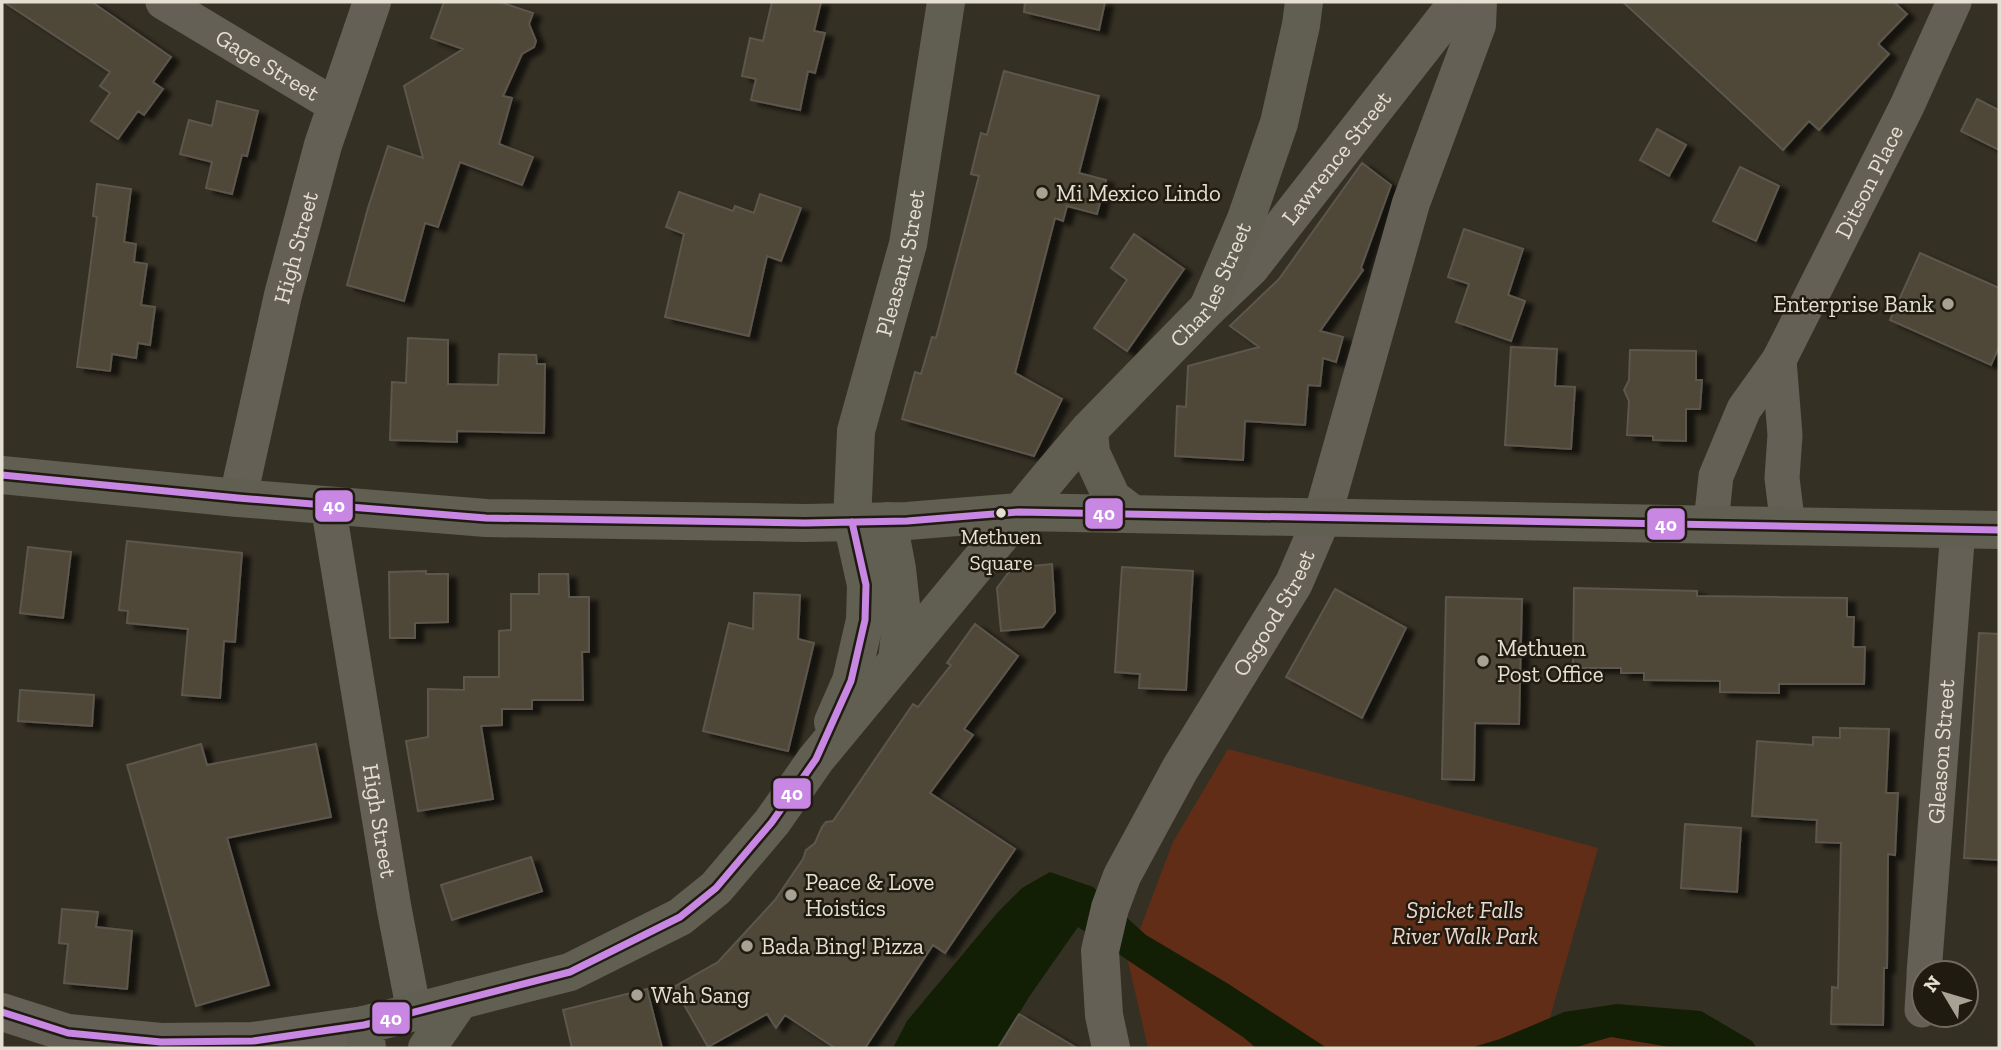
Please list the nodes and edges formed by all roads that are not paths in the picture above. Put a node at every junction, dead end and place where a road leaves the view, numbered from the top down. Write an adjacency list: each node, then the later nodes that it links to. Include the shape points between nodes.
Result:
1 (163, 2): 8 (street, Gage Street)
2 (372, 2): 8 (main road, High Street)
3 (946, 2): 18 (main road, Pleasant Street, via 908,244 856,431)
4 (1304, 2): 9 (main road, Charles Street, via 1279,123 1246,219)
5 (1458, 2): 9 (main road, Lawrence Street, via 1250,268)
6 (1478, 2): 17 (main road, Osgood Street, via 1477,25 1411,203)
7 (1954, 2): 10 (street, Ditson Place, via 1907,106)
8 (336, 106): 13 (main road, High Street, via 283,295)
9 (1208, 308): 11 (main road, Charles Street)
10 (1779, 359): 19 (street, Ditson Place, via 1744,409 1716,476); 20 (street)
11 (1089, 430): 15 (main road, Charles Street); 16 (main road, via 1091,453 1111,498)
12 (2, 475): 13 (main road)
13 (238, 498): 14 (main road)
14 (328, 505): 18 (main road, via 486,518); 28 (street, High Street)
15 (1019, 512): 16 (main road); 18 (main road); 23 (main road, Charles Street)
16 (1133, 514): 17 (main road)
17 (1322, 518): 19 (main road); 31 (main road, Osgood Street, via 1294,583 1180,769 1122,876 1100,951)
18 (870, 522): 23 (main road, via 897,569 902,614); 24 (main road, via 864,620 851,681)
19 (1710, 523): 20 (main road)
20 (1788, 527): 21 (main road)
21 (1958, 529): 22 (main road); 25 (street, Gleason Street)
22 (1999, 530)
23 (897, 661): 24 (main road, Charles Street)
24 (816, 759): 26 (main road, via 772,822 716,888 680,917 570,972)
25 (1925, 959)
26 (460, 1000): 28 (main road); 30 (main road)
27 (2, 1012): 29 (main road, via 68,1033 161,1042)
28 (414, 1012): 29 (main road)
29 (366, 1036)
30 (427, 1048)
31 (1111, 1048)

